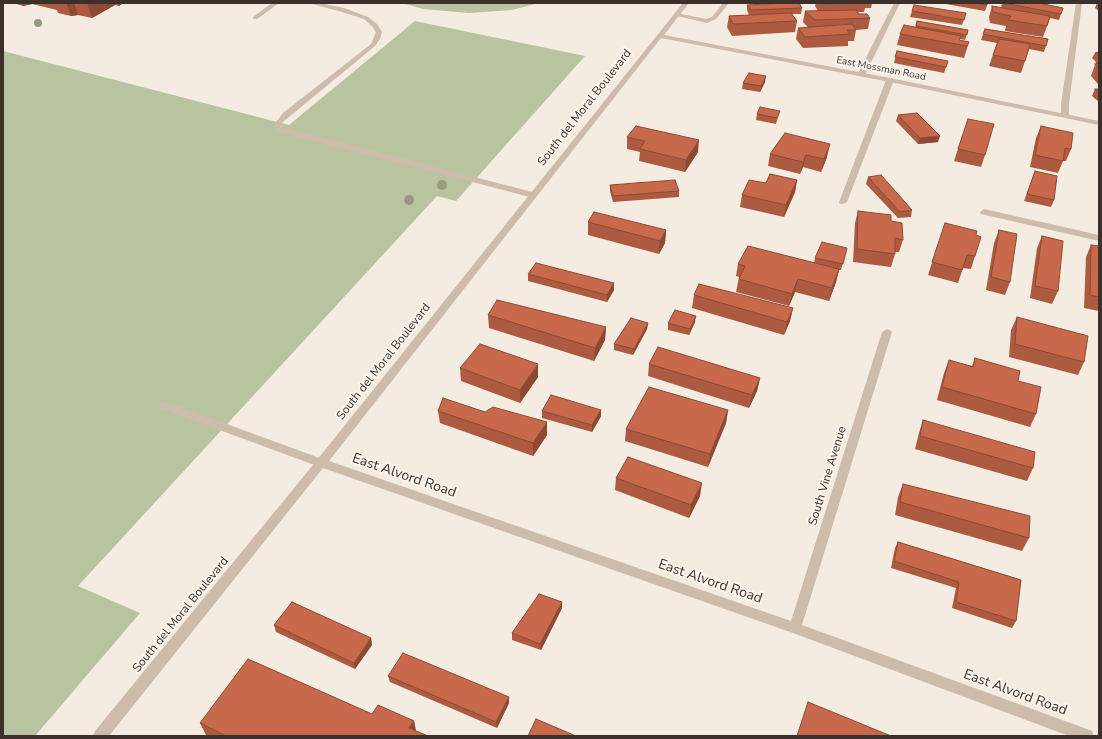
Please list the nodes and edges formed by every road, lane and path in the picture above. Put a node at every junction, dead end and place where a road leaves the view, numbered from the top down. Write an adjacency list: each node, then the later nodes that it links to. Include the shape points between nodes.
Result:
1 (276, 3): 8 (street)
2 (311, 3): 14 (street, via 366,18 375,25 377,39 373,45 286,115 277,126 279,129)
3 (686, 3): 7 (street, South del Moral Boulevard)
4 (726, 3): 7 (street, via 714,18 707,21)
5 (897, 3): 10 (street)
6 (1079, 3): 12 (street)
7 (676, 15): 9 (street, South del Moral Boulevard)
8 (255, 18)
9 (659, 36): 10 (street, East Mossman Road); 14 (street, South del Moral Boulevard)
10 (861, 75): 11 (street, East Mossman Road)
11 (890, 80): 12 (street, East Mossman Road); 15 (street)
12 (1065, 116): 13 (street, East Mossman Road)
13 (1099, 123)
14 (533, 195): 20 (street, South del Moral Boulevard)
15 (843, 202)
16 (984, 212): 17 (street)
17 (1099, 238)
18 (886, 332): 21 (street, South Vine Avenue)
19 (164, 405): 20 (street, East Alvord Road)
20 (321, 463): 21 (street, East Alvord Road); 22 (street, South del Moral Boulevard)
21 (795, 628): 23 (street, East Alvord Road)
22 (100, 736)
23 (1087, 736)

